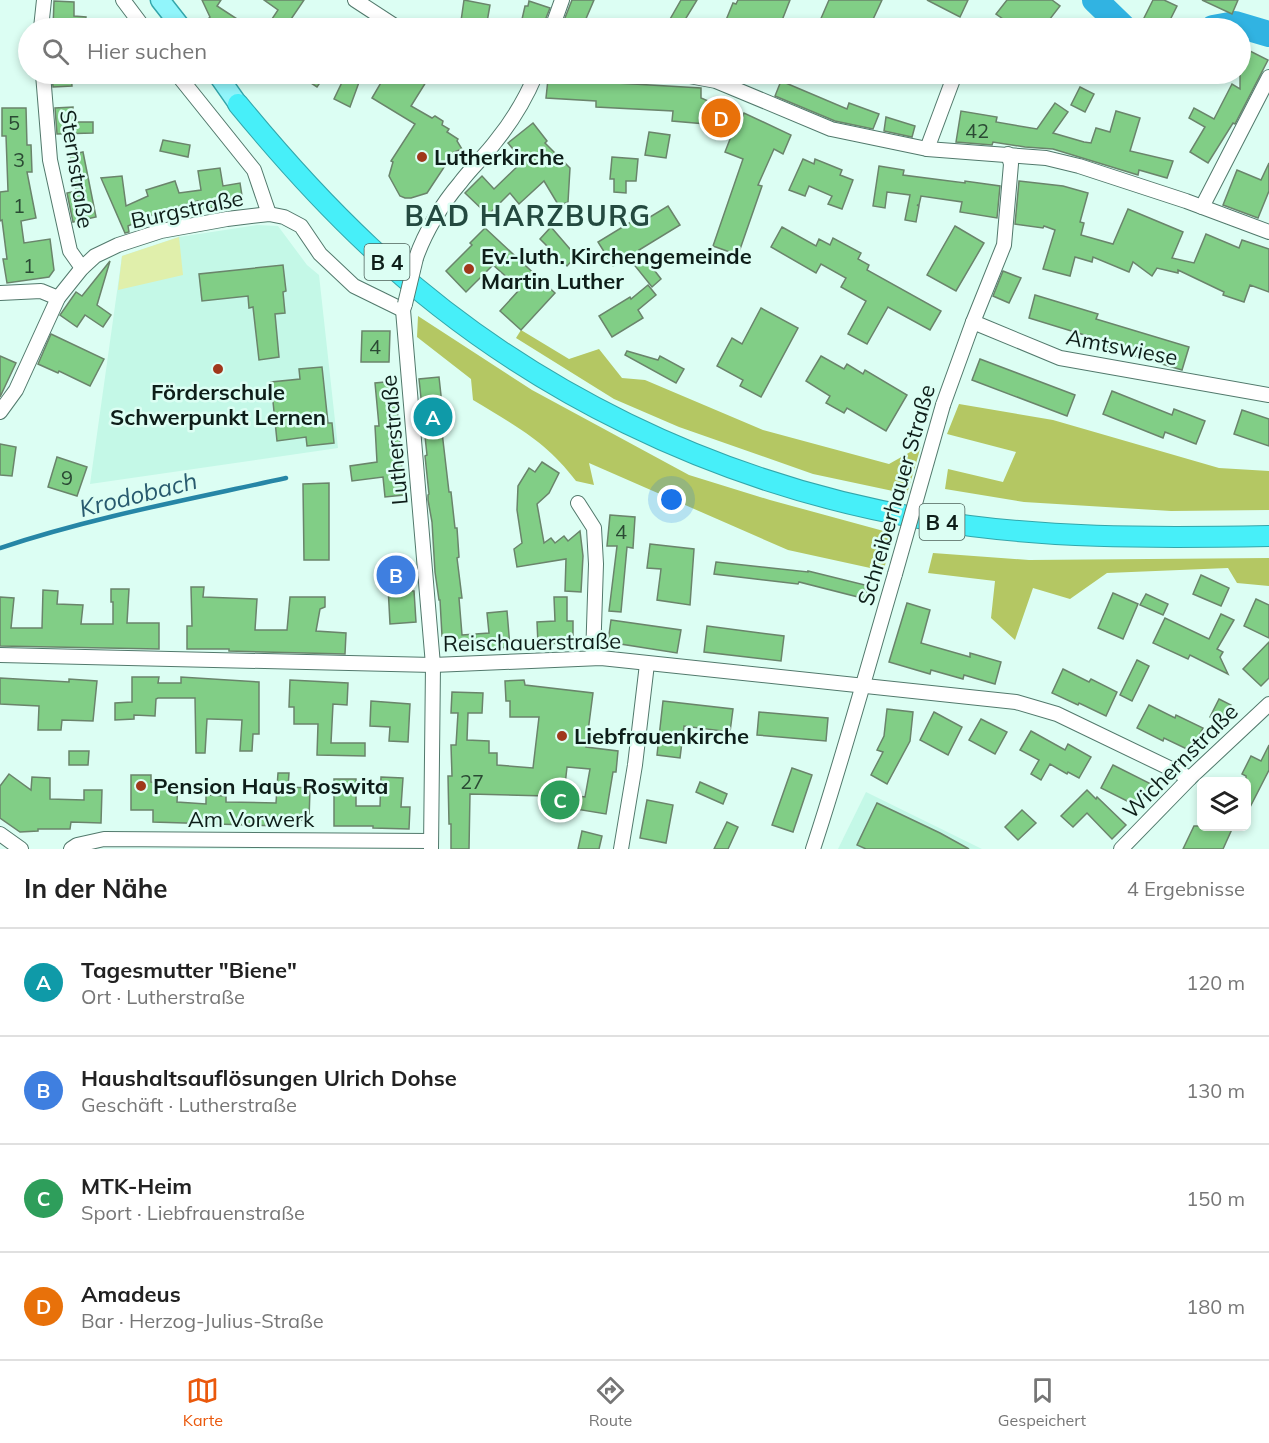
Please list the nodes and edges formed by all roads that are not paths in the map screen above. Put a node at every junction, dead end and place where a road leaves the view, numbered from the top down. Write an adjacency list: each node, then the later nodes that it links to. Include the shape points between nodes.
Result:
1 (44, 0): 6 (street)
2 (123, 0): 7 (street)
3 (160, 0): 8 (main road)
4 (356, 0): 9 (street)
5 (562, 0): 10 (street)
6 (42, 18)
7 (136, 18)
8 (174, 18)
9 (383, 18)
10 (556, 18)
11 (1269, 77): 21 (street)
12 (44, 84): 24 (street, Sternstraße, via 50,160 70,251)
13 (185, 84): 22 (street, via 254,170)
14 (224, 84): 18 (main road, B 4)
15 (532, 84): 27 (street, Lutherstraße, bridge, via 512,120 458,184 423,240)
16 (723, 84): 19 (street, via 831,129)
17 (951, 84): 19 (street)
18 (238, 104): 32 (highway, B 4, via 341,219 433,301 545,379 687,451 815,495 926,520 1068,535)
19 (927, 149): 20 (street)
20 (1008, 154): 21 (street, via 1079,166); 28 (street, Schreiberhauer Straße, via 1011,164 1004,245)
21 (1202, 207): 23 (street)
22 (269, 214): 24 (street, Burgstraße, via 160,231 94,256); 27 (street, Burgstraße, via 301,226 320,254 354,286)
23 (1269, 232)
24 (82, 268): 26 (street, Burgstraße)
25 (0, 293): 26 (street, via 41,291)
26 (57, 297): 30 (street, Burgstraße, via 16,390)
27 (404, 307): 36 (street, Lutherstraße)
28 (973, 322): 29 (street, Amtswiese, via 1060,358); 37 (street, Schreiberhauer Straße, bridge, via 943,405)
29 (1269, 395)
30 (0, 412)
31 (578, 503): 34 (street, via 594,528)
32 (1269, 536)
33 (0, 655): 36 (street, Reischauerstraße)
34 (593, 658): 35 (street, Reischauerstraße); 36 (street, Reischauerstraße)
35 (647, 664): 37 (street, Reischauerstraße); 44 (street)
36 (433, 665): 41 (street, Lutherstraße)
37 (861, 686): 39 (street, Reischauerstraße, via 1016,702 1057,714); 45 (street, Schreiberhauer Straße)
38 (1269, 704): 39 (street, Wichernstraße)
39 (1190, 778): 46 (street, Wichernstraße)
40 (0, 834): 42 (street)
41 (431, 845): 43 (street, Am Vorwerk, via 104,839)
42 (21, 849)
43 (71, 849)
44 (621, 849)
45 (813, 849)
46 (1121, 849)

